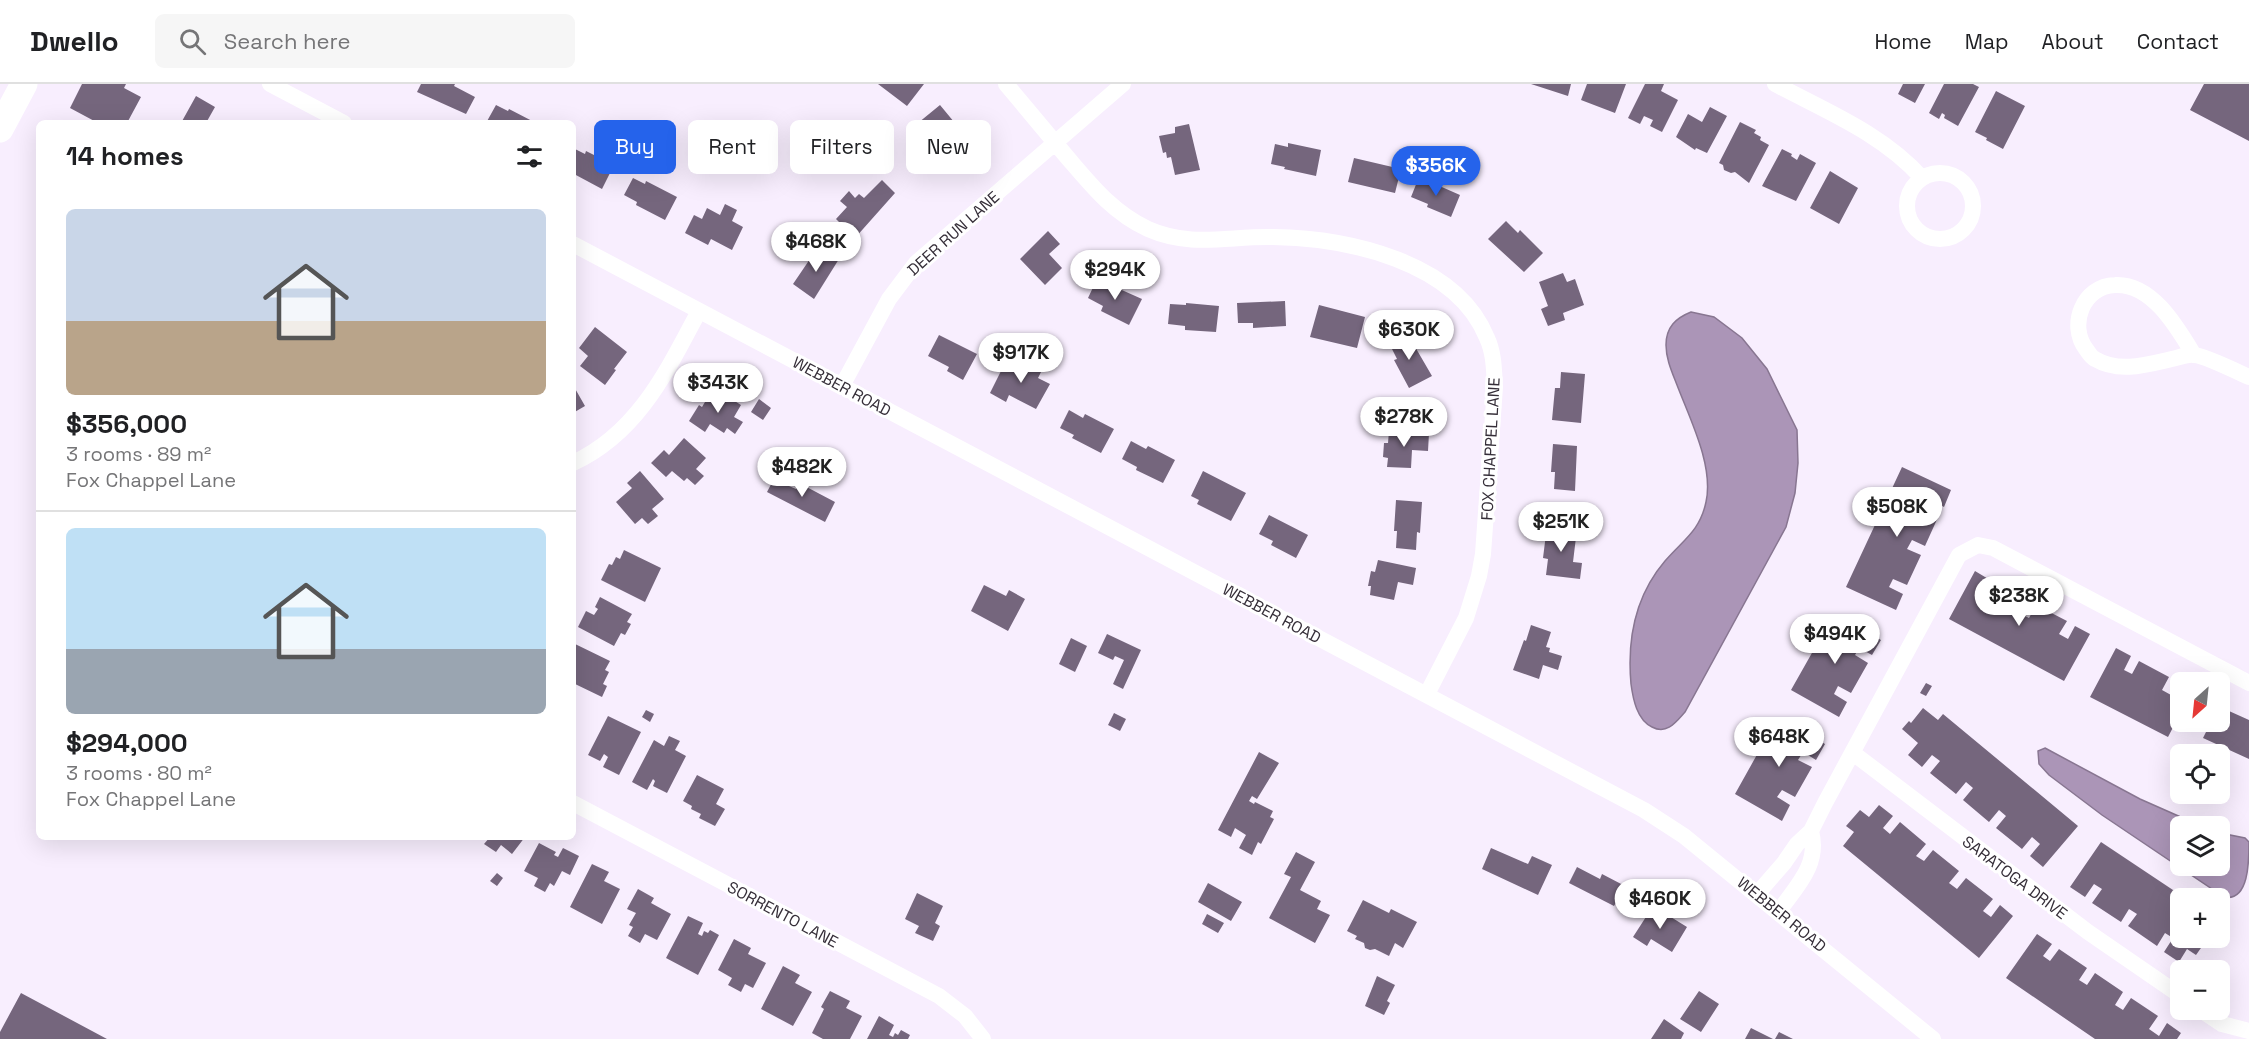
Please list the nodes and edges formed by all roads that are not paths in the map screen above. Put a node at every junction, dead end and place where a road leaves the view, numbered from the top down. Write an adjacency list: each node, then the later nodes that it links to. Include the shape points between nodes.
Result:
1 (24, 84): 7 (main road)
2 (270, 84): 6 (street)
3 (1006, 84): 8 (street, FOX CHAPPEL LANE)
4 (1123, 84): 8 (street, DEER RUN LANE)
5 (1775, 84): 9 (street, via 1875,138)
6 (338, 120)
7 (0, 129)
8 (1055, 143): 14 (street, DEER RUN LANE, via 906,274); 17 (street, FOX CHAPPEL LANE, via 1104,200 1148,229 1208,242 1299,237 1355,247 1410,265 1435,278 1466,303 1478,319 1487,337 1495,387 1483,554 1466,618)
9 (1922, 178)
10 (576, 246): 11 (street, WEBBER ROAD)
11 (699, 311): 14 (street, WEBBER ROAD); 15 (street, via 667,372 638,413 601,446)
12 (2193, 355): 12 (street, via 2115,367 2093,359 2082,344 2077,323 2082,306 2095,291 2108,285 2127,284 2162,308); 13 (street)
13 (2249, 377)
14 (842, 386): 17 (street, WEBBER ROAD)
15 (576, 461)
16 (2249, 683): 18 (street, via 1993,548 1978,545 1959,555)
17 (1426, 694): 21 (street, WEBBER ROAD, via 1644,810)
18 (1853, 753): 20 (street); 23 (street, SARATOGA DRIVE, via 2088,932)
19 (576, 805): 26 (street, SORRENTO LANE, via 939,996 964,1016)
20 (1811, 831): 21 (street); 22 (street, via 1811,865)
21 (1758, 894): 22 (street, WEBBER ROAD)
22 (1779, 911): 27 (street, WEBBER ROAD)
23 (2170, 988)
24 (2216, 1020): 25 (street)
25 (2249, 1031)
26 (983, 1039)
27 (1933, 1039)

